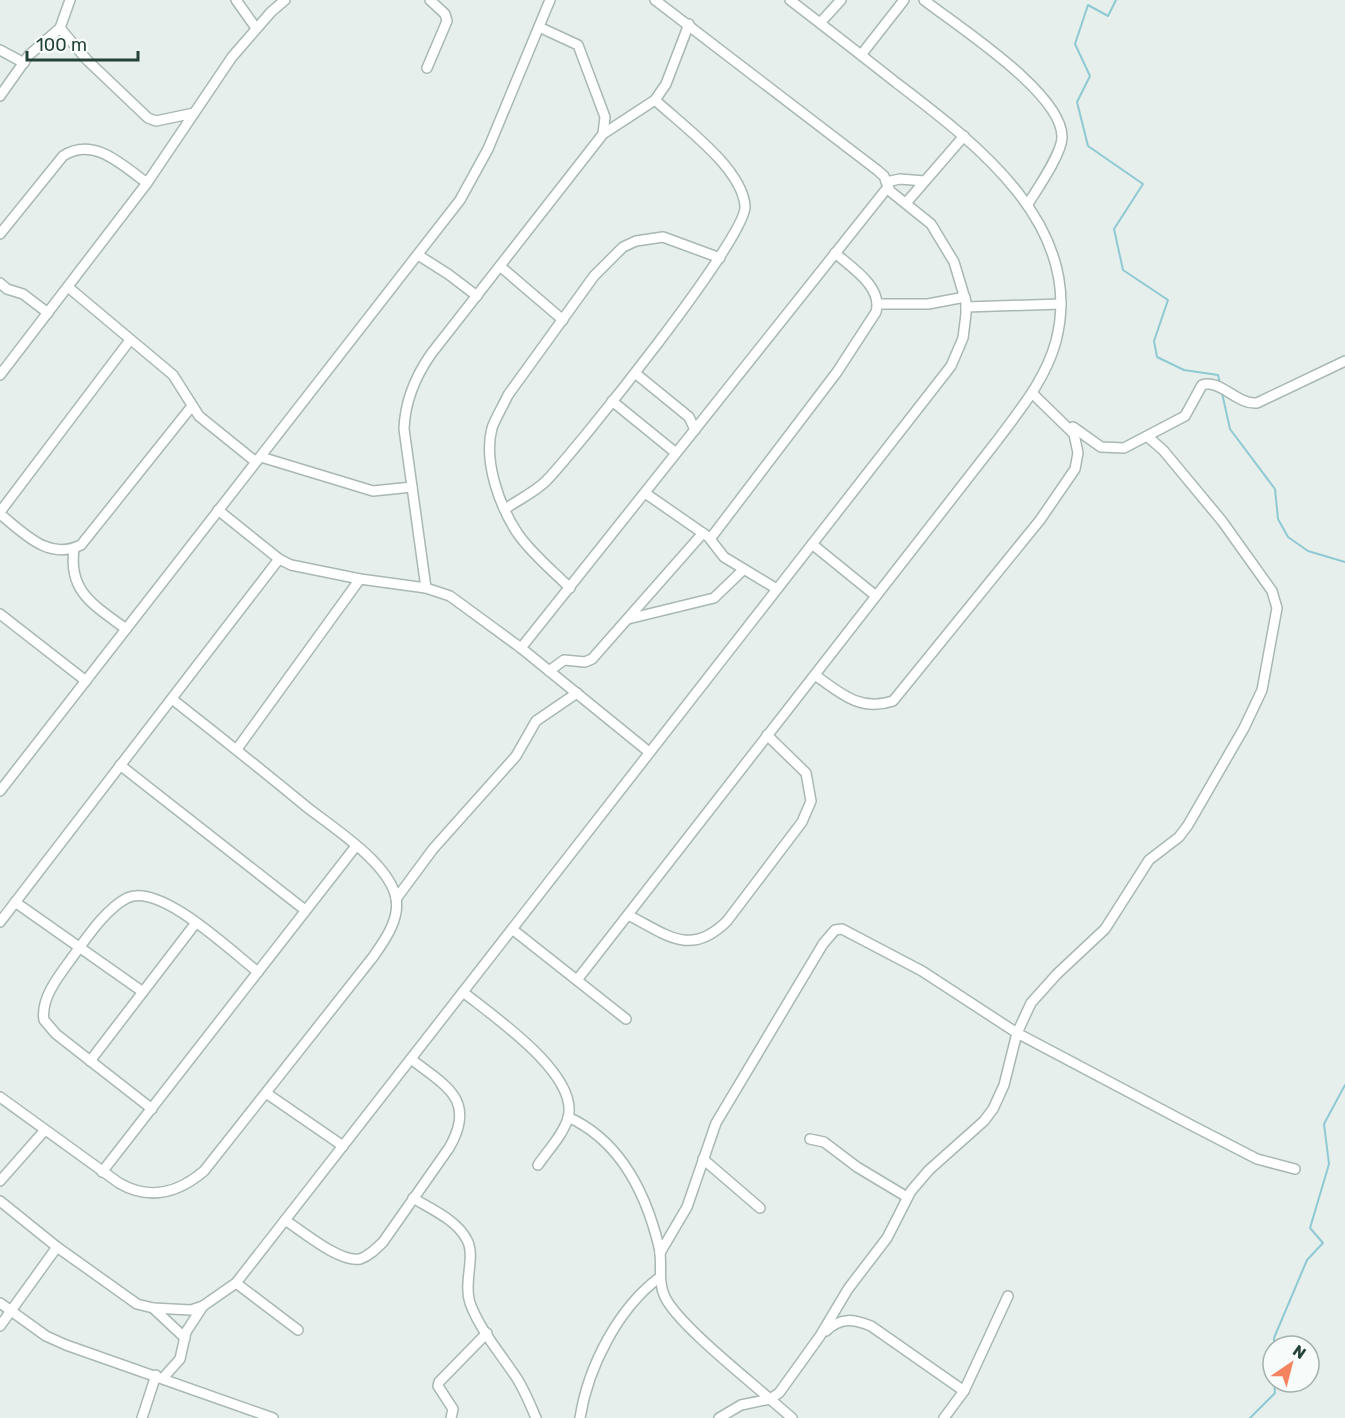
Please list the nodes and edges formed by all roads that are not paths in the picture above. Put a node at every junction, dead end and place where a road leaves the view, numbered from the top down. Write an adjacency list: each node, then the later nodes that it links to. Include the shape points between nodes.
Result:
1 (70, 0): 14 (street)
2 (236, 0): 15 (street)
3 (285, 0): 15 (street)
4 (430, 0): 19 (street, via 447,21)
5 (550, 0): 13 (street)
6 (655, 0): 12 (street)
7 (790, 0): 11 (street)
8 (841, 0): 11 (street)
9 (904, 0): 17 (street)
10 (924, 0): 29 (street, via 1031,83 1054,112 1060,143)
11 (820, 23): 17 (street)
12 (689, 24): 21 (street, via 666,84); 27 (street, via 877,170)
13 (539, 27): 23 (street, via 578,45 605,117); 32 (street, via 474,177)
14 (60, 28): 18 (street); 22 (street, via 148,118 156,121)
15 (256, 28): 22 (street)
16 (0, 50): 18 (street)
17 (861, 55): 24 (street)
18 (24, 63): 20 (street)
19 (427, 68)
20 (0, 96)
21 (655, 100): 23 (street); 33 (street, via 722,163 744,197 744,221)
22 (194, 112): 26 (street)
23 (603, 134): 34 (street)
24 (964, 136): 25 (street); 29 (street)
25 (924, 181): 27 (street, via 900,179); 28 (street)
26 (147, 183): 30 (street, via 99,151 80,147 63,156); 36 (street)
27 (887, 184): 28 (street); 31 (street)
28 (906, 203): 38 (street, via 936,230 954,262)
29 (1028, 204): 40 (street, via 1057,267)
30 (0, 234)
31 (836, 253): 39 (street, via 870,285); 51 (street)
32 (418, 255): 37 (street); 54 (street)
33 (720, 258): 42 (street, via 663,237 629,243 605,263); 45 (street)
34 (501, 267): 37 (street); 42 (street)
35 (0, 283): 41 (street)
36 (68, 287): 41 (street); 43 (street)
37 (477, 296): 55 (street, via 427,359 410,393 404,429)
38 (965, 302): 39 (street); 40 (street); 61 (street, via 963,338 947,372)
39 (878, 304): 60 (street, via 837,372)
40 (1061, 304): 47 (street, via 1055,344)
41 (48, 313): 46 (street)
42 (563, 320): 57 (street, via 508,395 492,428 489,445 493,476)
43 (129, 340): 49 (street, via 178,381); 59 (street)
44 (1345, 361): 52 (street, via 1257,403 1244,402 1214,384 1202,386 1190,412)
45 (635, 373): 48 (street); 51 (street, via 682,411)
46 (0, 375)
47 (1032, 393): 50 (street); 69 (street)
48 (612, 401): 53 (street); 57 (street, via 547,480)
49 (192, 406): 54 (street, via 199,416); 62 (street)
50 (1066, 423): 52 (street, via 1101,447 1124,448); 75 (street, via 1078,446 1078,460 1071,477 899,695 883,704 861,704)
51 (695, 430): 53 (street)
52 (1148, 437): 98 (street, via 1222,521 1272,591 1277,616 1266,676 1253,711 1188,825 1149,860 1105,929 1039,992)
53 (676, 453): 56 (street)
54 (259, 460): 55 (street, via 373,491); 58 (street)
55 (412, 487): 66 (street)
56 (645, 493): 60 (street); 67 (street)
57 (505, 509): 67 (street, via 518,534)
58 (218, 510): 63 (street); 72 (street)
59 (0, 513): 62 (street, via 46,549)
60 (706, 536): 64 (street, via 724,557); 71 (street)
61 (812, 544): 68 (street); 69 (street)
62 (74, 549): 72 (street, via 71,571 79,589)
63 (279, 560): 65 (street); 78 (street)
64 (743, 570): 68 (street); 71 (street, via 714,598)
65 (360, 579): 66 (street); 80 (street)
66 (426, 588): 73 (street, via 464,605)
67 (570, 588): 73 (street)
68 (777, 589): 81 (street)
69 (876, 596): 75 (street)
70 (0, 614): 76 (street)
71 (628, 619): 74 (street, via 589,661 564,660)
72 (126, 629): 76 (street)
73 (521, 648): 74 (street)
74 (549, 671): 77 (street)
75 (815, 675): 79 (street)
76 (86, 681): 83 (street)
77 (577, 693): 81 (street); 85 (street, via 536,721 516,756 433,849)
78 (172, 699): 80 (street); 82 (street)
79 (767, 735): 88 (street); 88 (street, via 806,773 812,801 802,822 727,921 713,933 688,942 674,939)
80 (237, 749): 84 (street)
81 (649, 752): 91 (street)
82 (120, 765): 86 (street); 87 (street)
83 (0, 791)
84 (356, 846): 85 (street, via 388,879); 87 (street)
85 (396, 899): 101 (street, via 396,913 381,946)
86 (15, 902): 89 (street); 92 (street)
87 (305, 910): 93 (street)
88 (628, 915): 94 (street)
89 (0, 922)
90 (195, 924): 92 (street, via 164,901 126,898); 93 (street); 95 (street)
91 (512, 929): 94 (street); 96 (street)
92 (80, 947): 95 (street); 100 (street, via 45,1002 43,1015 47,1026)
93 (258, 972): 103 (street)
94 (577, 980): 97 (street)
95 (143, 992): 100 (street)
96 (463, 992): 99 (street); 104 (street, via 550,1067 564,1088)
97 (626, 1019)
98 (1017, 1033): 108 (street, via 922,971 842,929 835,930 726,1106); 110 (street, via 1257,1159); 113 (street, via 1004,1085 993,1109 929,1170)
99 (411, 1059): 107 (street); 114 (street, via 452,1092 459,1104 457,1134)
100 (90, 1061): 103 (street)
101 (266, 1093): 107 (street); 111 (street, via 204,1171 189,1184 170,1193 139,1192)
102 (0, 1097): 105 (street)
103 (152, 1109): 111 (street)
104 (568, 1117): 109 (street); 119 (street, via 597,1132 626,1165 650,1217)
105 (45, 1130): 111 (street); 112 (street)
106 (810, 1139): 113 (street, via 824,1142)
107 (343, 1146): 117 (street)
108 (703, 1159): 116 (street); 119 (street, via 687,1207)
109 (538, 1165)
110 (1295, 1169)
111 (102, 1172)
112 (0, 1180)
113 (907, 1197): 130 (street, via 886,1238 848,1289)
114 (413, 1198): 117 (street, via 383,1242 361,1258 337,1254); 129 (street, via 454,1224 467,1240 467,1292)
115 (0, 1201): 118 (street)
116 (760, 1208)
117 (285, 1220): 121 (street)
118 (57, 1247): 125 (street, via 121,1294); 126 (street)
119 (660, 1253): 120 (street)
120 (660, 1277): 134 (street, via 665,1298 673,1308); 139 (street, via 632,1301 613,1329)
121 (236, 1283): 124 (street); 128 (street)
122 (1008, 1296): 133 (street)
123 (0, 1303): 126 (street)
124 (203, 1306): 125 (street, via 190,1310); 131 (street)
125 (153, 1308): 131 (street)
126 (10, 1311): 127 (street); 132 (street, via 66,1345)
127 (0, 1326)
128 (298, 1330)
129 (487, 1334): 137 (street, via 439,1382 453,1409); 138 (street, via 517,1378)
130 (820, 1336): 133 (street, via 834,1323 856,1320 871,1326); 134 (street, via 791,1379)
131 (185, 1338): 132 (street, via 180,1359)
132 (160, 1377): 135 (street); 136 (street)
133 (964, 1391): 142 (street)
134 (770, 1399): 140 (street, via 741,1405); 141 (street)
135 (141, 1418)
136 (273, 1418)
137 (451, 1418)
138 (536, 1418)
139 (580, 1418)
140 (719, 1418)
141 (792, 1418)
142 (944, 1418)

